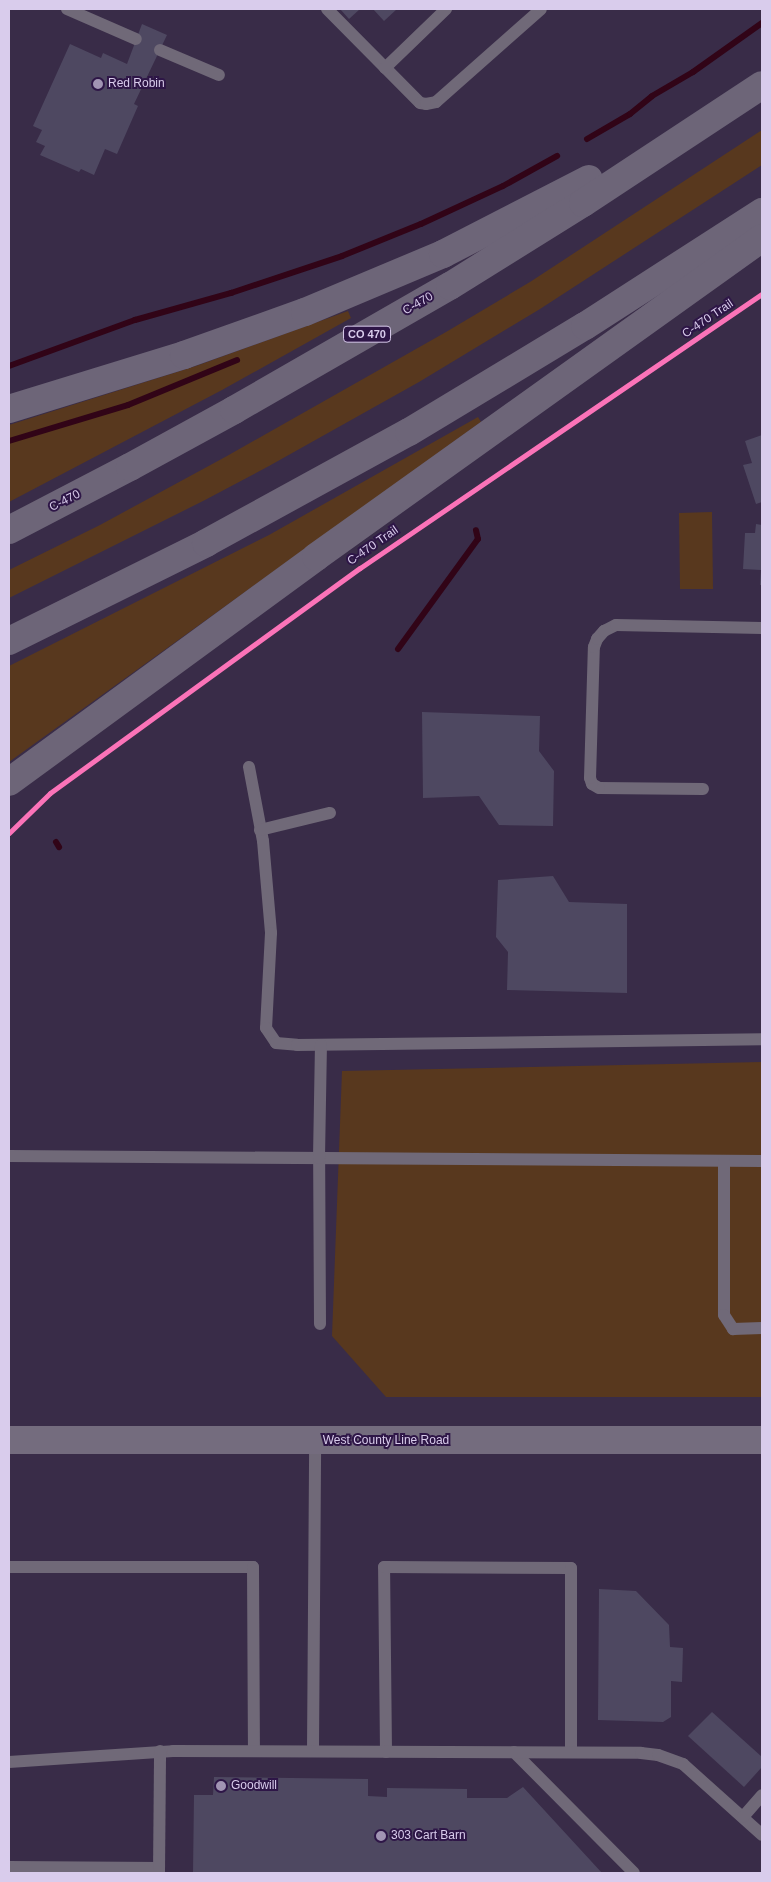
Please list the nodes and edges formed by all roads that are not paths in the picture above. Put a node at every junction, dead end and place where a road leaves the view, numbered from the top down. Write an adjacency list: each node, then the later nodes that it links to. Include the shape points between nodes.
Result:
1 (67, 9): 5 (lane)
2 (327, 9): 7 (lane)
3 (446, 9): 7 (lane)
4 (541, 9): 7 (lane, via 436,102 420,103)
5 (136, 39)
6 (160, 50): 8 (lane)
7 (385, 68)
8 (219, 75)
9 (762, 85): 10 (highway, C-470 / CO 470)
10 (712, 118): 13 (highway, via 678,126 614,166 522,215 346,296 219,343); 14 (highway, C-470 / CO 470, via 450,286 190,434)
11 (762, 212): 16 (highway, via 578,331 410,432 206,543)
12 (762, 238): 18 (highway, via 316,557)
13 (9, 409)
14 (9, 530)
15 (762, 628): 19 (lane, via 616,626 604,631 594,647 592,784 599,788)
16 (9, 641)
17 (249, 767): 21 (lane)
18 (9, 782)
19 (703, 789)
20 (330, 813): 21 (lane)
21 (260, 830): 23 (lane, via 270,932 266,1028 276,1043)
22 (762, 1039): 23 (lane)
23 (321, 1044): 25 (lane)
24 (9, 1156): 25 (lane)
25 (319, 1158): 26 (lane); 28 (lane)
26 (724, 1161): 27 (lane); 29 (lane, via 724,1316 733,1329)
27 (762, 1161)
28 (320, 1324)
29 (762, 1328)
30 (9, 1440): 32 (main road, West County Line Road)
31 (762, 1440): 32 (main road, West County Line Road)
32 (315, 1441): 36 (lane)
33 (9, 1567): 34 (lane, via 253,1567)
34 (254, 1751): 35 (lane); 36 (lane)
35 (160, 1752): 40 (lane); 45 (lane)
36 (313, 1752): 37 (lane)
37 (386, 1752): 38 (lane); 39 (lane, via 384,1567 570,1568)
38 (514, 1752): 39 (lane); 46 (lane)
39 (570, 1752): 42 (lane, via 641,1752 672,1759 684,1764)
40 (9, 1762)
41 (762, 1795): 42 (lane)
42 (742, 1817): 43 (lane)
43 (762, 1835)
44 (9, 1867): 45 (lane)
45 (159, 1871)
46 (634, 1873)

